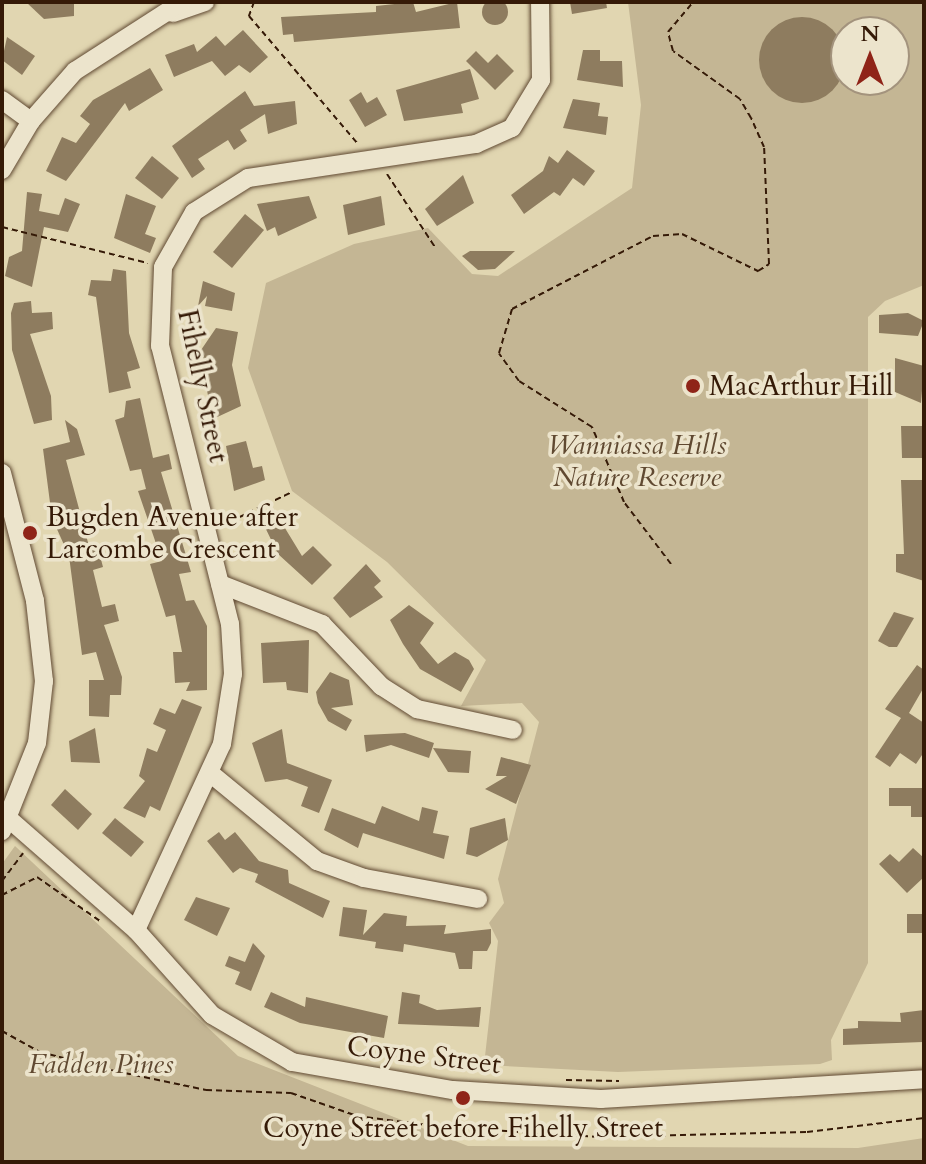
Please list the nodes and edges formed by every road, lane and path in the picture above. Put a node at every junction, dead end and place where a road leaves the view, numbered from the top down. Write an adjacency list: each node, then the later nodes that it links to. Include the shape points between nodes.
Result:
1 (182, 2): 6 (street)
2 (205, 2): 6 (street)
3 (254, 2): 9 (path, via 249,16 363,149)
4 (540, 2): 21 (street, Fihelly Street, via 541,80 512,128 476,144 248,178 211,197 179,234 163,267 157,318)
5 (693, 2): 20 (path, via 668,32 673,51 740,99 751,118 764,147 769,264 758,271 682,234 653,236 512,309 499,353 519,381 592,427 624,502)
6 (144, 23): 8 (street, via 83,64)
7 (2, 100): 8 (street)
8 (31, 121): 11 (street)
9 (350, 152)
10 (381, 166): 13 (path)
11 (2, 170)
12 (2, 227): 15 (path)
13 (435, 247)
14 (158, 257): 16 (path)
15 (150, 264)
16 (153, 267)
17 (2, 473): 24 (street, via 35,601 44,681 37,743)
18 (292, 492): 19 (path)
19 (214, 530)
20 (671, 564)
21 (220, 584): 22 (street, via 322,624 381,686 417,709); 23 (street, Fihelly Street, via 232,690)
22 (513, 730)
23 (210, 773): 25 (street, via 317,861 364,878); 26 (street, Fihelly Street)
24 (6, 825): 26 (street, Coyne Street)
25 (478, 899)
26 (136, 930): 28 (street, Coyne Street, via 226,1026 270,1054 313,1068 453,1090 601,1099)
27 (2, 1031): 31 (path, via 40,1052 115,1071 206,1090 291,1093 357,1116 442,1127 615,1136 807,1132)
28 (924, 1079)
29 (564, 1080): 30 (path)
30 (627, 1081)
31 (924, 1118)

